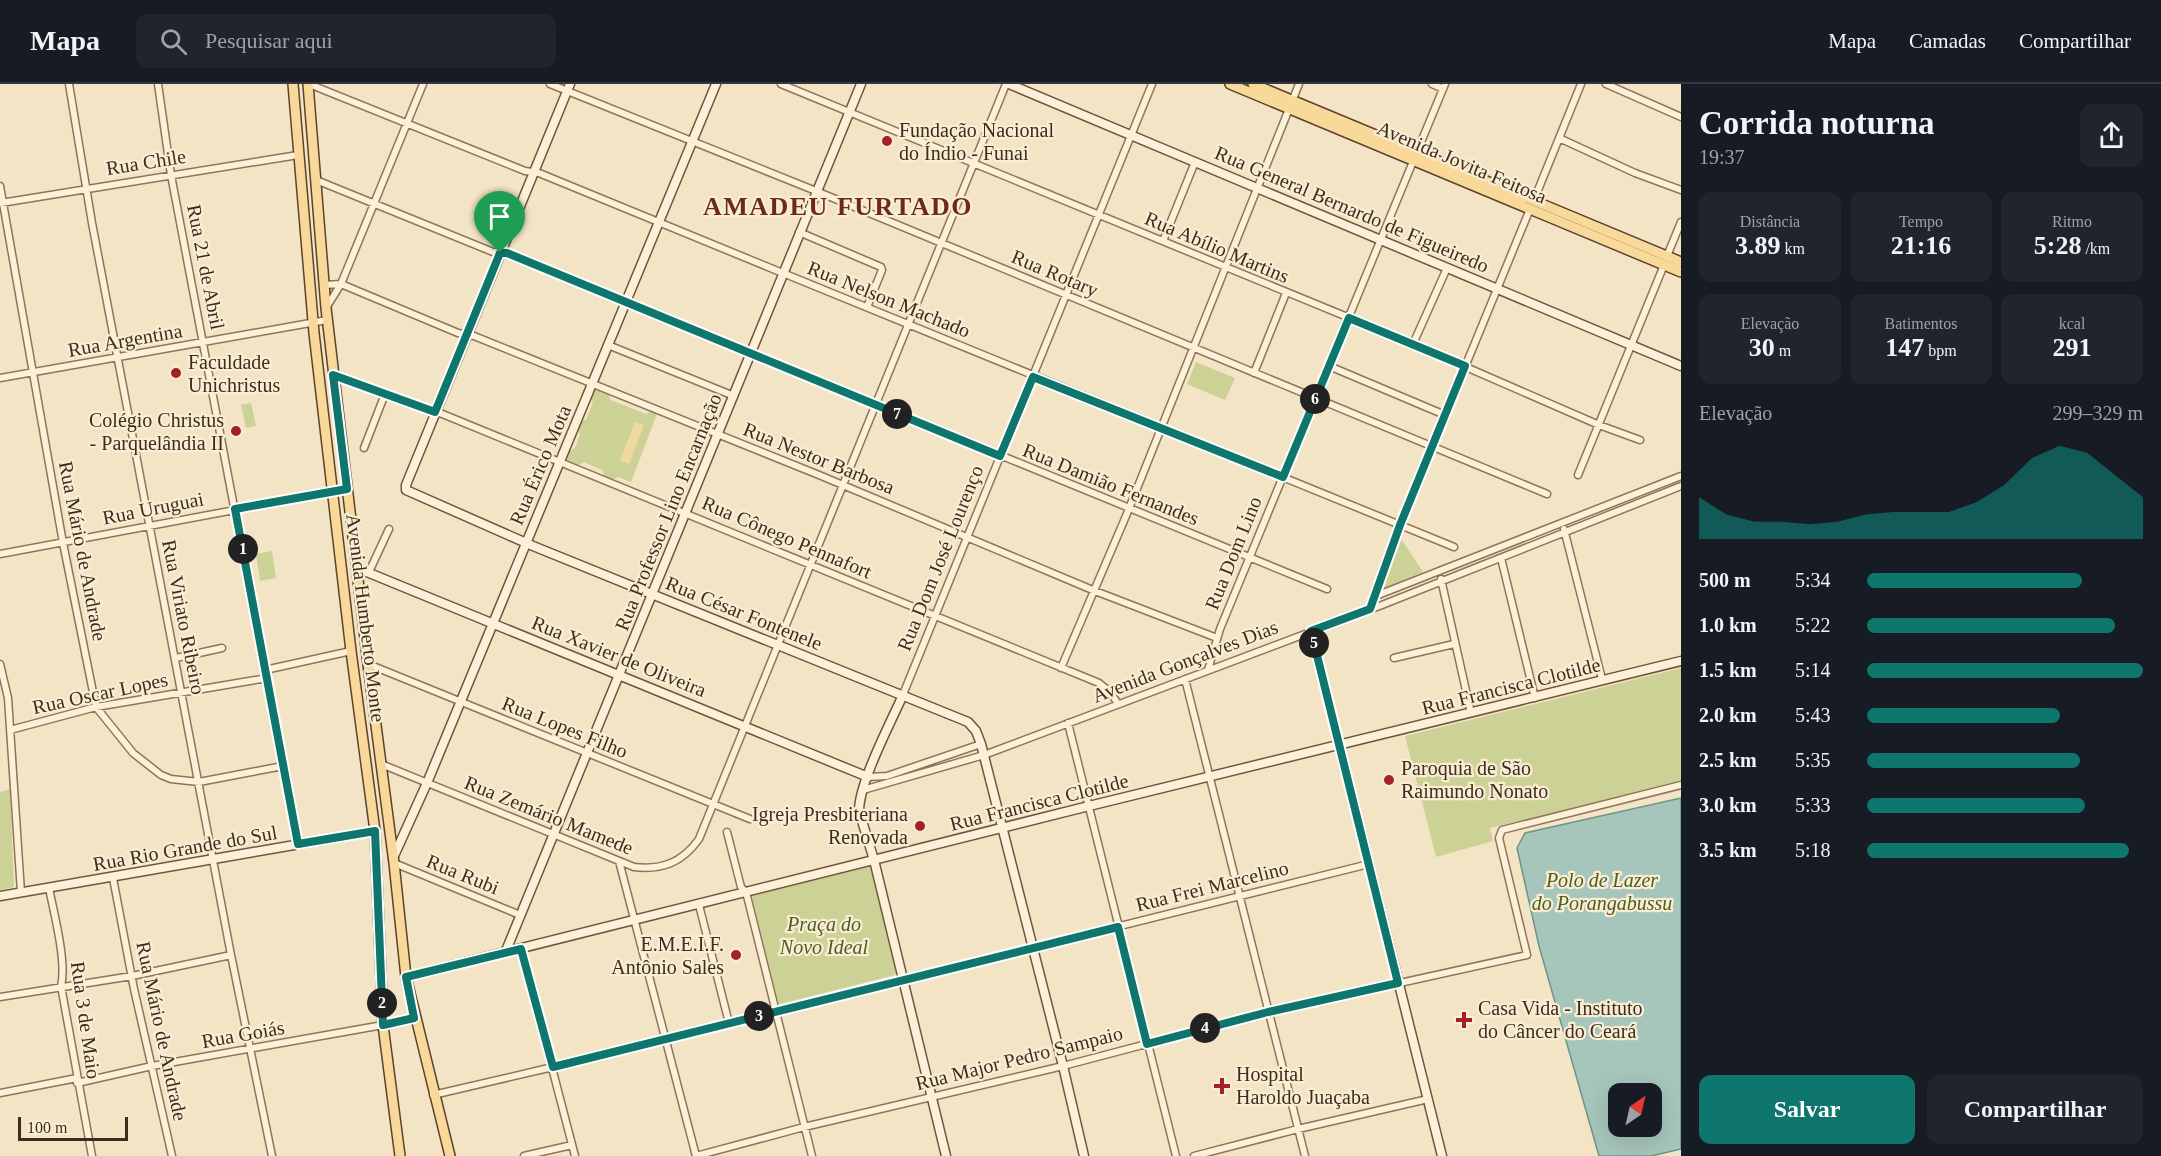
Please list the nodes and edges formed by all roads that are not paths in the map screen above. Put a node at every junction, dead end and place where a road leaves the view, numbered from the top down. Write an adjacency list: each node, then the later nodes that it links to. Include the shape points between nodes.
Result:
1 (69, 84): 35 (street, Rua Viriato Ribeiro)
2 (159, 84): 32 (street, Rua 21 de Abril)
3 (293, 84): 27 (main road, Avenida Humberto Monte)
4 (309, 84): 23 (street, Rua Nelson Machado); 33 (main road, Avenida Humberto Monte)
5 (423, 84): 23 (street)
6 (550, 84): 19 (street, Rua Rotary)
7 (716, 84): 26 (street, Rua Érico Mota)
8 (781, 84): 21 (street, Rua Abílio Martins)
9 (861, 84): 21 (street, Rua Professor Lino Encarnação)
10 (1008, 84): 24 (street, Rua General Bernardo de Figueiredo); 30 (street, Rua Zemário Mamede)
11 (1152, 84): 24 (street, Rua Dom José Lourenço)
12 (1230, 84): 20 (main road, Avenida Jovita Feitosa)
13 (1254, 84): 20 (main road, Avenida Jovita Feitosa)
14 (1299, 84): 20 (street)
15 (1432, 84): 18 (street)
16 (1581, 84): 25 (street)
17 (1606, 84): 22 (street)
18 (1444, 86): 28 (street, Rua Dom Lino)
19 (568, 87): 26 (street, Rua Rotary); 31 (street)
20 (1291, 105): 28 (main road, Avenida Jovita Feitosa); 36 (street)
21 (849, 112): 30 (street, Rua Abílio Martins); 38 (street, Rua Professor Lino Encarnação)
22 (1681, 117)
23 (406, 125): 31 (street, Rua Nelson Machado); 40 (street)
24 (1132, 134): 29 (street, Rua General Bernardo de Figueiredo); 42 (street, Rua Dom José Lourenço)
25 (1559, 138): 37 (street); 41 (street)
26 (691, 141): 38 (street, Rua Rotary); 43 (street, Rua Érico Mota)
27 (298, 155): 32 (street, Rua Chile); 66 (main road, Avenida Humberto Monte)
28 (1416, 156): 41 (main road, Avenida Jovita Feitosa); 46 (street, Rua Dom Lino)
29 (1196, 162): 36 (street, Rua General Bernardo de Figueiredo); 47 (street)
30 (975, 163): 42 (street, Rua Abílio Martins); 48 (street, Rua Zemário Mamede)
31 (533, 173): 43 (street, Rua Nelson Machado); 49 (street)
32 (171, 176): 35 (street, Rua Chile); 69 (street, Rua 21 de Abril)
33 (316, 180): 40 (street, Rua Damião Fernandes); 57 (main road, Avenida Humberto Monte)
34 (0, 186): 39 (street, Rua Mário de Andrade)
35 (87, 188): 39 (street, Rua Chile); 75 (street, Rua Viriato Ribeiro)
36 (1257, 188): 46 (street, Rua General Bernardo de Figueiredo); 52 (street)
37 (1681, 190)
38 (816, 192): 45 (street, Rua Professor Lino Encarnação); 48 (street, Rua Rotary)
39 (2, 203): 79 (street, Rua Mário de Andrade)
40 (374, 203): 49 (street, Rua Damião Fernandes); 56 (street)
41 (1532, 205): 50 (main road, Avenida Jovita Feitosa); 58 (street)
42 (1099, 215): 47 (street, Rua Abílio Martins); 60 (street, Rua Dom José Lourenço)
43 (659, 222): 55 (street, Rua Nelson Machado); 61 (street, Rua Érico Mota)
44 (1681, 222): 50 (street)
45 (799, 232): 55 (street, Rua Professor Lino Encarnação); 62 (street, via 881,267)
46 (1382, 240): 53 (street, Rua General Bernardo de Figueiredo); 64 (street, Rua Dom Lino)
47 (1163, 241): 52 (street, Rua Abílio Martins)
48 (942, 244): 60 (street, Rua Rotary); 67 (street, Rua Zemário Mamede)
49 (500, 253): 61 (street, Rua Damião Fernandes); 68 (street)
50 (1666, 261): 51 (main road, Avenida Jovita Feitosa); 54 (main road, Avenida Jovita Feitosa); 72 (street)
51 (1681, 262)
52 (1225, 268): 59 (street, Rua Abílio Martins); 73 (street)
53 (1447, 268): 58 (street, Rua General Bernardo de Figueiredo); 70 (street)
54 (1681, 272)
55 (783, 273): 62 (street, Rua Nelson Machado); 74 (street, Rua Professor Lino Encarnação)
56 (341, 284): 57 (street, Rua Nestor Barbosa); 63 (street); 68 (street, Rua Nestor Barbosa)
57 (324, 285): 63 (main road, Avenida Humberto Monte)
58 (1497, 288): 72 (street, Rua General Bernardo de Figueiredo); 77 (street)
59 (1286, 293): 64 (street, Rua Abílio Martins); 80 (street)
60 (1066, 296): 73 (street, Rua Rotary); 82 (street, Rua Dom José Lourenço)
61 (626, 302): 71 (street, Rua Érico Mota); 74 (street, Rua Damião Fernandes)
62 (867, 307): 67 (street, Rua Nelson Machado)
63 (326, 308): 65 (main road, Avenida Humberto Monte)
64 (1349, 318): 70 (street, Rua Abílio Martins); 76 (street, Rua Dom Lino)
65 (327, 320): 66 (street, Rua Argentina); 81 (main road, Avenida Humberto Monte)
66 (313, 322): 69 (street, Rua Argentina); 105 (main road, Avenida Humberto Monte)
67 (908, 324): 82 (street, Rua Nelson Machado); 88 (street, Rua Zemário Mamede)
68 (466, 335): 84 (street, Rua Nestor Barbosa); 89 (street)
69 (203, 342): 75 (street, Rua Argentina); 107 (street, Rua 21 de Abril)
70 (1413, 344): 77 (street, Rua Abílio Martins)
71 (608, 345): 84 (street, Rua Érico Mota); 86 (street)
72 (1631, 346): 78 (street, Rua General Bernardo de Figueiredo); 91 (street)
73 (1193, 348): 80 (street, Rua Rotary); 92 (street)
74 (750, 353): 86 (street, Rua Professor Lino Encarnação); 88 (street, Rua Damião Fernandes)
75 (119, 357): 79 (street, Rua Argentina); 111 (street, Rua Viriato Ribeiro)
76 (1329, 366): 87 (street, Rua Dom Lino); 90 (street)
77 (1465, 366): 90 (street); 91 (street, Rua Abílio Martins)
78 (1681, 366)
79 (33, 372): 83 (street, Rua Argentina); 117 (street, Rua Mário de Andrade)
80 (1254, 373): 87 (street, Rua Rotary)
81 (333, 375): 85 (street, Rua Cônego Pennafort); 104 (main road, Avenida Humberto Monte)
82 (1033, 377): 92 (street, Rua Nelson Machado); 97 (street, Rua Dom José Lourenço)
83 (0, 378)
84 (592, 384): 93 (street, Rua Nestor Barbosa); 98 (street, Rua Érico Mota)
85 (385, 394): 89 (street, Rua Cônego Pennafort); 95 (street)
86 (734, 396): 93 (street, Rua Professor Lino Encarnação)
87 (1315, 398): 96 (street, Rua Rotary); 101 (street, Rua Dom Lino)
88 (876, 405): 97 (street, Rua Damião Fernandes); 102 (street, Rua Zemário Mamede)
89 (435, 412): 98 (street, Rua Cônego Pennafort); 116 (street, Rua César Fontenele, via 406,485 407,493)
90 (1445, 416): 96 (street)
91 (1599, 425): 94 (street, Rua Abílio Martins); 99 (street)
92 (1160, 427): 101 (street, Rua Nelson Machado); 108 (street)
93 (718, 435): 102 (street, Rua Nestor Barbosa); 109 (street, Rua Professor Lino Encarnação)
94 (1640, 440)
95 (364, 447)
96 (1432, 447): 106 (street, Rua Rotary); 112 (street)
97 (1000, 456): 108 (street, Rua Damião Fernandes); 115 (street, Rua Dom José Lourenço)
98 (559, 462): 109 (street, Rua Cônego Pennafort); 116 (street, Rua Érico Mota)
99 (1578, 475)
100 (1681, 476): 110 (street)
101 (1283, 477): 112 (street, Rua Nelson Machado); 120 (street, Rua Dom Lino)
102 (843, 485): 115 (street, Rua Nestor Barbosa); 122 (street, Rua Zemário Mamede)
103 (1681, 486): 114 (street, Avenida Gonçalves Dias)
104 (347, 489): 105 (street, Rua Uruguai); 123 (main road, Avenida Humberto Monte)
105 (332, 492): 107 (street, Rua Uruguai); 139 (main road, Avenida Humberto Monte)
106 (1547, 494)
107 (235, 509): 111 (street, Rua Uruguai); 146 (street, Rua 21 de Abril)
108 (1129, 509): 120 (street, Rua Damião Fernandes); 128 (street)
109 (685, 512): 122 (street, Rua Cônego Pennafort); 129 (street, Rua Professor Lino Encarnação)
110 (1563, 523): 114 (street); 125 (street)
111 (150, 525): 117 (street, Rua Uruguai); 140 (street, Rua Viriato Ribeiro)
112 (1400, 525): 118 (street, Rua Nelson Machado); 130 (street)
113 (389, 529): 124 (street)
114 (1565, 533): 121 (street, Avenida Gonçalves Dias); 151 (street)
115 (967, 537): 128 (street, Rua Nestor Barbosa); 132 (street, Rua Dom José Lourenço)
116 (526, 542): 129 (street, Rua César Fontenele); 133 (street, Rua Érico Mota)
117 (63, 543): 119 (street, Rua Uruguai); 157 (street, Rua Mário de Andrade)
118 (1454, 547)
119 (0, 554)
120 (1250, 558): 127 (street, Rua Damião Fernandes); 135 (street, Rua Dom Lino)
121 (1501, 558): 126 (street, Avenida Gonçalves Dias); 154 (street)
122 (810, 565): 132 (street, Rua Cônego Pennafort); 136 (street, Rua Zemário Mamede)
123 (357, 568): 124 (street, Rua Xavier de Oliveira); 144 (main road, Avenida Humberto Monte)
124 (369, 572): 133 (street, Rua Xavier de Oliveira)
125 (1440, 572): 126 (street); 130 (street)
126 (1442, 582): 131 (street, Avenida Gonçalves Dias); 137 (street)
127 (1327, 589)
128 (1095, 591): 135 (street, Rua Nestor Barbosa); 145 (street)
129 (652, 593): 136 (street, Rua César Fontenele); 148 (street, Rua Professor Lino Encarnação)
130 (1373, 597): 131 (street)
131 (1370, 609): 134 (street, Avenida Gonçalves Dias)
132 (934, 616): 145 (street, Rua Cônego Pennafort); 153 (street, Rua Dom José Lourenço)
133 (493, 623): 148 (street, Rua Xavier de Oliveira); 155 (street, Rua Érico Mota)
134 (1311, 631): 147 (street, Avenida Gonçalves Dias); 163 (street)
135 (1217, 638): 147 (street, Rua Dom Lino)
136 (778, 644): 153 (street, Rua César Fontenele); 160 (street, Rua Zemário Mamede)
137 (1454, 644): 141 (street); 158 (street)
138 (222, 648): 140 (street)
139 (351, 651): 146 (street); 179 (main road, Avenida Humberto Monte)
140 (176, 658): 152 (street, Rua Viriato Ribeiro)
141 (1394, 658)
142 (1681, 661): 151 (street, Rua Francisca Clotilde)
143 (0, 664): 161 (street)
144 (368, 664): 155 (street, Rua Lopes Filho); 166 (main road, Avenida Humberto Monte)
145 (1061, 668): 156 (street, Rua Cônego Pennafort, via 1105,687)
146 (265, 670): 149 (street, Rua 21 de Abril)
147 (1208, 670): 150 (street, Avenida Gonçalves Dias)
148 (620, 674): 160 (street, Rua Xavier de Oliveira); 164 (street, Rua Professor Lino Encarnação)
149 (267, 678): 152 (street, Rua Oscar Lopes); 167 (street, Rua 21 de Abril)
150 (1185, 679): 156 (street, Avenida Gonçalves Dias); 170 (street)
151 (1602, 680): 154 (street, Rua Francisca Clotilde)
152 (182, 693): 157 (street, Rua Oscar Lopes); 171 (street, Rua Viriato Ribeiro)
153 (902, 697): 162 (street, Rua César Fontenele, via 968,722); 169 (street, Rua Dom José Lourenço)
154 (1535, 698): 158 (street, Rua Francisca Clotilde)
155 (460, 702): 164 (street, Rua Lopes Filho); 172 (street, Rua Érico Mota)
156 (1118, 704): 159 (street, Avenida Gonçalves Dias)
157 (96, 707): 161 (street, Rua Oscar Lopes); 171 (street, Rua Mário de Andrade, via 122,742 149,766 171,779)
158 (1471, 713): 163 (street, Rua Francisca Clotilde)
159 (1068, 723): 165 (street, Avenida Gonçalves Dias); 176 (street)
160 (744, 725): 169 (street, Rua Xavier de Oliveira); 175 (street, Rua Zemário Mamede)
161 (10, 730): 190 (street)
162 (981, 744): 165 (street, Rua César Fontenele); 168 (street, Avenida Gonçalves Dias)
163 (1339, 745): 170 (street, Rua Francisca Clotilde); 187 (street)
164 (586, 754): 175 (street, Rua Lopes Filho); 181 (street, Rua Professor Lino Encarnação)
165 (984, 755): 168 (street, Avenida Gonçalves Dias); 178 (street, Rua César Fontenele)
166 (381, 764): 172 (street, Rua Zemário Mamede); 185 (main road, Avenida Humberto Monte)
167 (283, 766): 171 (street, Rua Mário de Andrade); 182 (street, Rua 21 de Abril)
168 (898, 776): 169 (street, Avenida Gonçalves Dias); 174 (street, Avenida Gonçalves Dias)
169 (868, 777): 174 (street, Rua Dom José Lourenço)
170 (1209, 778): 176 (street, Rua Francisca Clotilde); 192 (street)
171 (199, 782): 183 (street, Rua Viriato Ribeiro)
172 (427, 783): 181 (street, Rua Zemário Mamede); 185 (street, Rua Érico Mota)
173 (1681, 785): 205 (street, Rua Major Pedro Sampaio, via 1506,828 1499,833 1527,955)
174 (863, 790): 184 (street, Rua Dom José Lourenço, via 859,811)
175 (712, 805): 177 (street, Rua Lopes Filho); 186 (street, Rua Zemário Mamede, via 699,838 682,857 647,868)
176 (1089, 806): 178 (street, Rua Francisca Clotilde); 197 (street)
177 (750, 819)
178 (1003, 828): 184 (street, Rua Francisca Clotilde); 198 (street, Rua César Fontenele)
179 (375, 831): 182 (street, Rua Rio Grande do Sul); 212 (main road, Avenida Humberto Monte)
180 (727, 832): 191 (street, via 741,887)
181 (554, 835): 186 (street, Rua Zemário Mamede); 195 (street, Rua Professor Lino Encarnação)
182 (298, 844): 183 (street, Rua Rio Grande do Sul)
183 (213, 860): 188 (street, Rua Rio Grande do Sul); 201 (street, Rua Viriato Ribeiro)
184 (874, 860): 191 (street, Rua Francisca Clotilde); 204 (street, Rua Dom José Lourenço)
185 (394, 861): 195 (street, Rua Rubi); 203 (main road, Avenida Humberto Monte)
186 (619, 861): 196 (street)
187 (1369, 864): 192 (street, Rua Frei Marcelino); 205 (street)
188 (112, 878): 189 (street, Rua Rio Grande do Sul); 202 (street, Rua Mário de Andrade)
189 (50, 888): 190 (street, Rua Rio Grande do Sul); 206 (street, Rua 3 de Maio, via 62,958)
190 (21, 892): 193 (street, Rua Rio Grande do Sul)
191 (746, 892): 194 (street, Rua Francisca Clotilde); 208 (street)
192 (1238, 895): 197 (street, Rua Frei Marcelino); 209 (street)
193 (0, 896)
194 (699, 905): 196 (street, Rua Francisca Clotilde); 211 (street)
195 (520, 915): 200 (street, Rua Professor Lino Encarnação)
196 (635, 920): 199 (street, Rua Francisca Clotilde); 213 (street)
197 (1118, 927): 198 (street, Rua Frei Marcelino); 214 (street)
198 (1032, 947): 204 (street, Rua Frei Marcelino); 217 (street, Rua César Fontenele)
199 (521, 949): 200 (street, Rua Francisca Clotilde); 218 (street)
200 (505, 953): 203 (street, Rua Francisca Clotilde)
201 (231, 955): 202 (street); 215 (street, Rua Viriato Ribeiro)
202 (132, 976): 206 (street); 216 (street, Rua Mário de Andrade)
203 (406, 977): 210 (main road, Avenida Humberto Monte)
204 (904, 980): 208 (street, Rua Frei Marcelino); 222 (street, Rua Dom José Lourenço)
205 (1398, 983): 209 (street, Rua Major Pedro Sampaio); 223 (street)
206 (61, 986): 207 (street); 219 (street, Rua 3 de Maio)
207 (0, 997)
208 (775, 1011): 211 (street, Rua Frei Marcelino); 224 (street)
209 (1268, 1012): 214 (street, Rua Major Pedro Sampaio); 225 (street)
210 (414, 1018): 212 (street, Rua Goiás); 221 (main road, Avenida Humberto Monte)
211 (729, 1023): 213 (street, Rua Frei Marcelino)
212 (383, 1025): 215 (street, Rua Goiás); 230 (main road, Avenida Humberto Monte)
213 (665, 1039): 218 (street, Rua Frei Marcelino); 234 (street)
214 (1147, 1044): 217 (street, Rua Major Pedro Sampaio); 238 (street)
215 (250, 1049): 216 (street, Rua Goiás); 229 (street, Rua Viriato Ribeiro)
216 (152, 1066): 219 (street, Rua Goiás); 228 (street, Rua Mário de Andrade)
217 (1063, 1066): 222 (street, Rua Major Pedro Sampaio); 237 (street, Rua César Fontenele)
218 (553, 1067): 221 (street, Rua Frei Marcelino); 226 (street)
219 (77, 1081): 220 (street, Rua Goiás); 227 (street, Rua 3 de Maio)
220 (0, 1093)
221 (433, 1095): 231 (main road, Avenida Humberto Monte)
222 (933, 1097): 224 (street, Rua Major Pedro Sampaio); 236 (street, Rua Dom José Lourenço)
223 (1428, 1100): 225 (street); 241 (street)
224 (804, 1127): 234 (street, Rua Major Pedro Sampaio); 235 (street)
225 (1298, 1129): 239 (street); 240 (street)
226 (572, 1145): 232 (street); 233 (street)
227 (92, 1156)
228 (172, 1156)
229 (272, 1156)
230 (400, 1156)
231 (450, 1156)
232 (524, 1156)
233 (575, 1156)
234 (696, 1156)
235 (812, 1156)
236 (946, 1156)
237 (1084, 1156)
238 (1176, 1156)
239 (1194, 1156)
240 (1305, 1156)
241 (1442, 1156)

